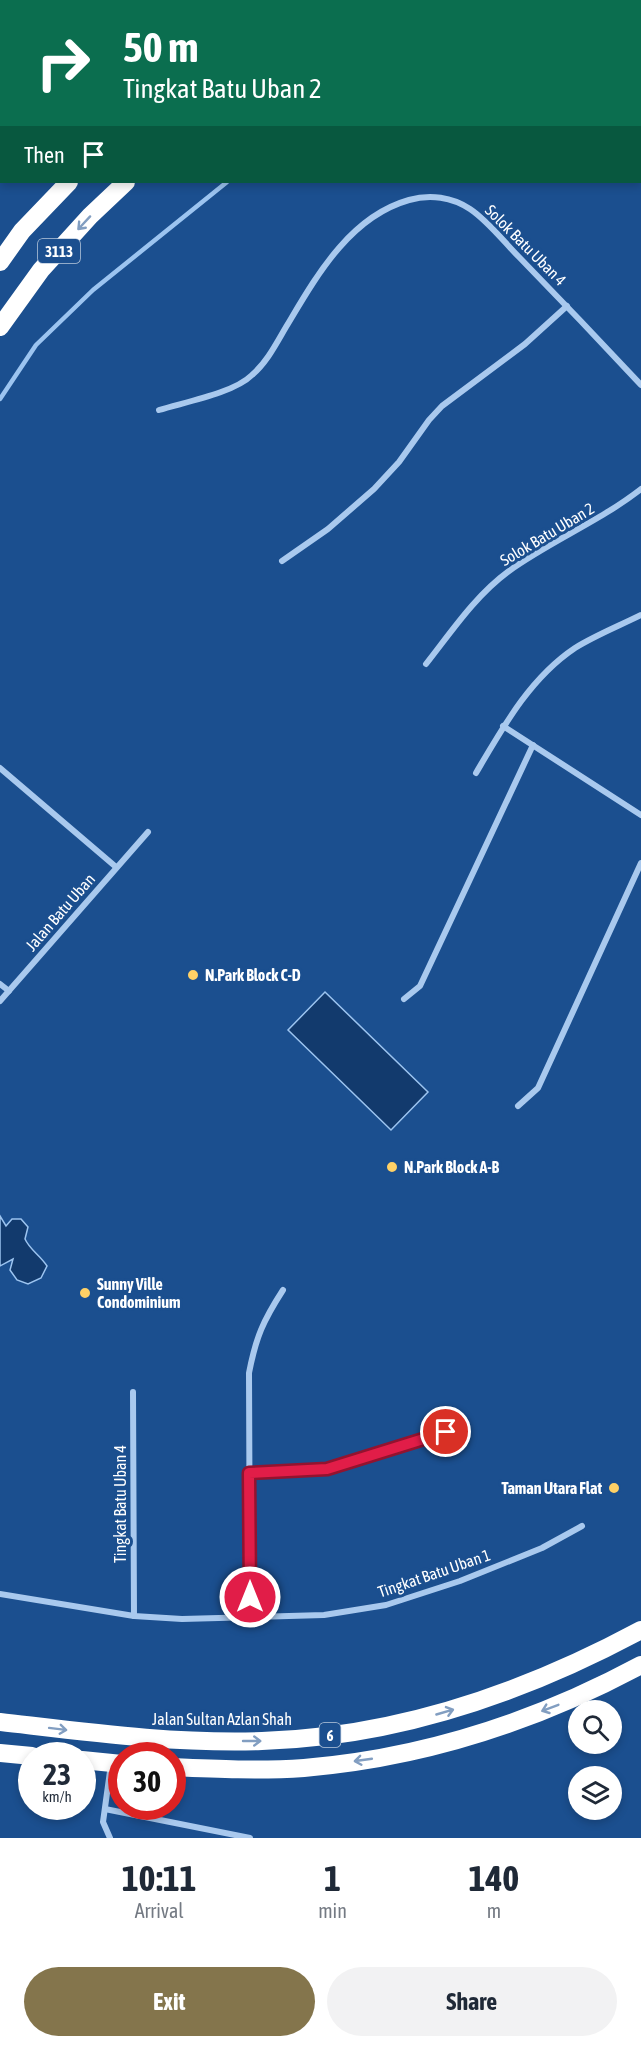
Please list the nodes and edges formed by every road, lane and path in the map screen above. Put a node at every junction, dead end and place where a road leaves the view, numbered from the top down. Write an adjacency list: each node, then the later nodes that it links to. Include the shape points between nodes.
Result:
1 (68, 183): 3 (highway, 3113, via 22,231)
2 (125, 183): 5 (highway, 3113, one-way to 5, via 41,270)
3 (0, 262)
4 (567, 306): 6 (street, Solok Batu Uban 4); 7 (street, Solok Batu Uban 4, via 473,211 449,199 421,196 395,204 373,217 342,245 317,275 267,359 252,376 238,386); 9 (street, via 512,354 442,406 367,496)
5 (0, 327)
6 (641, 385)
7 (159, 410)
8 (641, 489): 11 (street, Solok Batu Uban 2, via 507,573 472,606)
9 (282, 561)
10 (641, 615): 12 (street, via 561,659 530,689)
11 (426, 664)
12 (503, 726): 13 (street); 15 (street)
13 (533, 745): 16 (street); 22 (street, via 420,986)
14 (0, 768): 19 (street, Jalan Batu Uban)
15 (476, 773)
16 (641, 814)
17 (148, 832): 19 (street, Jalan Batu Uban)
18 (641, 863): 24 (street, via 538,1088)
19 (116, 867): 21 (street, Jalan Batu Uban)
20 (0, 984): 21 (street)
21 (9, 991): 23 (street, Jalan Batu Uban)
22 (404, 999)
23 (0, 1001)
24 (518, 1106)
25 (283, 1290): 28 (street, via 265,1318 249,1373)
26 (133, 1392): 31 (street, Tingkat Batu Uban 4)
27 (446, 1432): 28 (street, via 327,1469)
28 (249, 1473): 32 (street)
29 (582, 1526): 32 (street, Tingkat Batu Uban 1, via 542,1548 386,1605 324,1615)
30 (0, 1594): 31 (street, Tingkat Batu Uban 1)
31 (134, 1616): 32 (street, Tingkat Batu Uban 1)
32 (250, 1617)
33 (641, 1630): 35 (highway, Jalan Sultan Azlan Shah / 6, one-way to 33, via 187,1741 263,1741 355,1732 493,1698 573,1665)
34 (641, 1665): 38 (highway, 6, one-way to 38, via 528,1717 418,1751 304,1768)
35 (0, 1722)
36 (0, 1753): 37 (highway)
37 (18, 1755)
38 (186, 1767)
39 (108, 1797): 40 (street)
40 (105, 1809): 41 (street, via 103,1822); 42 (street)
41 (110, 1838)
42 (250, 1838)

